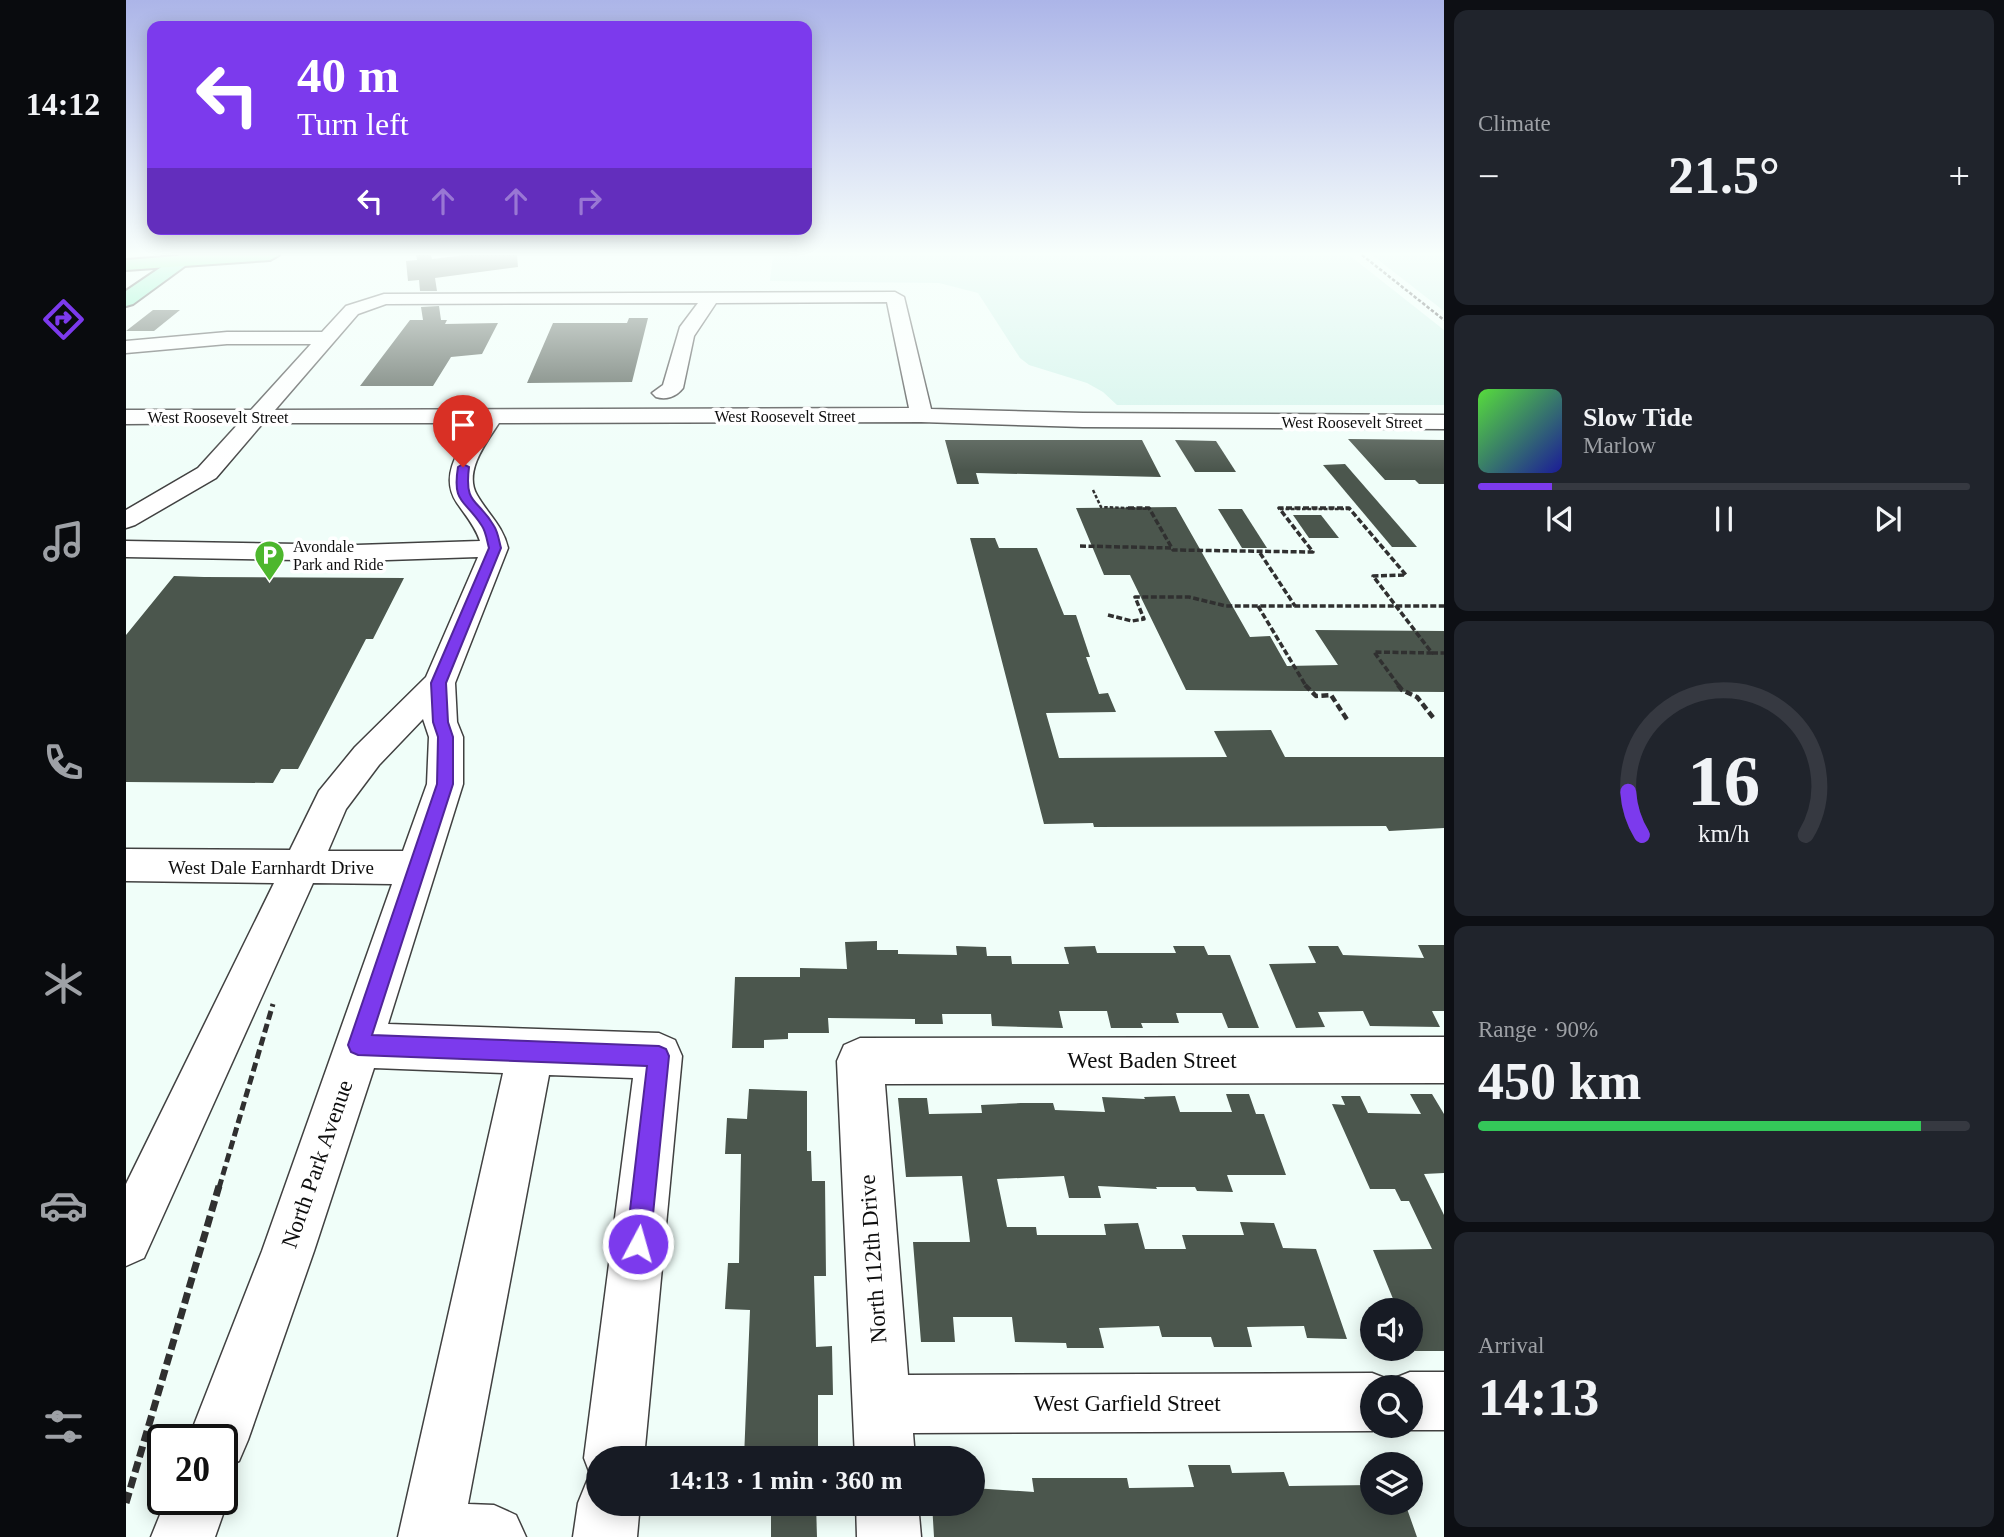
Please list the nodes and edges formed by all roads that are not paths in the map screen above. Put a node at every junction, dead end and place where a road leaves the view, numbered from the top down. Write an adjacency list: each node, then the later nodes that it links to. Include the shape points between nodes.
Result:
1 (338, 327): 4 (street)
2 (689, 327): 6 (street, via 682,340 673,388)
3 (902, 327): 9 (street)
4 (329, 338): 5 (street, via 206,339); 11 (street)
5 (126, 347)
6 (663, 393)
7 (126, 398): 8 (street)
8 (183, 398)
9 (921, 415): 12 (street, West Roosevelt Street); 13 (street, West Roosevelt Street)
10 (126, 417): 11 (street, West Roosevelt Street)
11 (258, 417): 12 (street, West Roosevelt Street); 14 (street, via 207,473)
12 (491, 417): 15 (street, via 463,467 460,488 489,527)
13 (1444, 422)
14 (126, 520)
15 (495, 548): 16 (street, via 439,552); 17 (street, North Park Avenue)
16 (126, 549)
17 (439, 683): 19 (street, North Park Avenue, via 355,770 332,801); 20 (street, North Park Avenue, via 440,722 446,737 445,784)
18 (126, 865): 19 (street, West Dale Earnhardt Drive)
19 (301, 868): 20 (street, West Dale Earnhardt Drive); 25 (street, North Park Avenue)
20 (416, 868): 21 (street, North Park Avenue)
21 (358, 1045): 22 (street); 29 (street, North Park Avenue)
22 (531, 1051): 31 (street, via 659,1056); 35 (street)
23 (1444, 1060): 24 (street, West Baden Street)
24 (860, 1061): 30 (street, North 112th Drive)
25 (126, 1240)
26 (1423, 1401): 27 (street)
27 (1444, 1401)
28 (1360, 1403): 30 (street, West Garfield Street)
29 (224, 1424)
30 (884, 1431)
31 (615, 1446)
32 (191, 1515): 36 (street)
33 (607, 1516): 38 (street)
34 (888, 1516): 39 (street)
35 (430, 1535): 37 (street)
36 (183, 1537)
37 (494, 1537)
38 (605, 1537)
39 (889, 1537)

